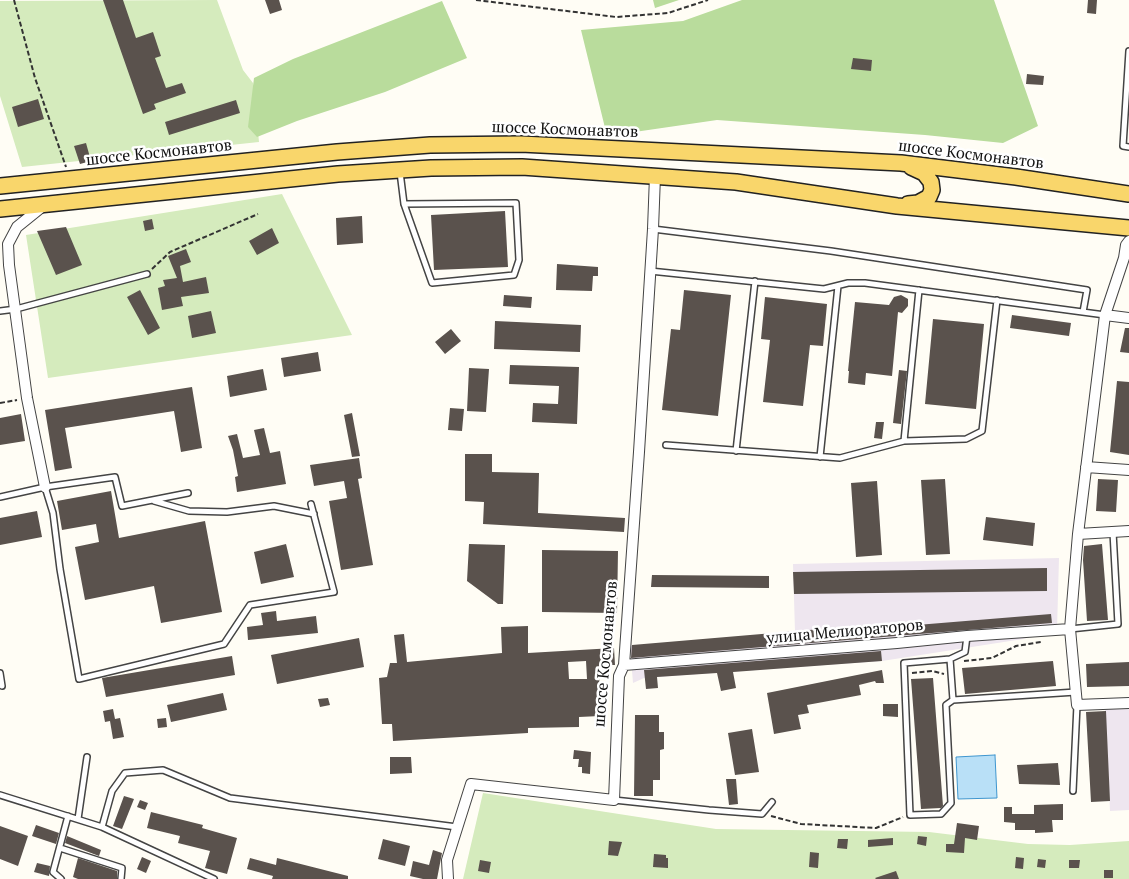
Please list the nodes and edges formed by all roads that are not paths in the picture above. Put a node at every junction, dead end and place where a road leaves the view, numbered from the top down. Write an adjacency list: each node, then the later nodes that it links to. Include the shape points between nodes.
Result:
1 (1129, 51): 2 (lane, via 1122,146)
2 (1129, 147)
3 (901, 163): 6 (main road, шоссе Космонавтов, via 521,144 430,145); 7 (main road, шоссе Космонавтов, via 1016,176); 10 (main road, via 924,173 931,182 932,190 929,197 918,203)
4 (400, 170): 5 (main road, via 522,167); 8 (main road); 9 (lane)
5 (655, 176): 10 (main road, via 736,182); 13 (street, шоссе Космонавтов)
6 (0, 186)
7 (1129, 194)
8 (45, 204): 11 (main road); 17 (street, via 17,227 8,244)
9 (404, 204): 9 (lane, via 432,283 514,275 519,260 516,203)
10 (897, 206): 12 (main road)
11 (0, 209)
12 (1121, 227): 14 (street)
13 (653, 229): 18 (street, шоссе Космонавтов); 26 (lane, via 831,251 1086,290)
14 (1128, 243): 16 (street)
15 (0, 248): 17 (street)
16 (1126, 258): 27 (street)
17 (9, 265): 24 (street)
18 (650, 270): 20 (lane); 47 (street, шоссе Космонавтов)
19 (147, 274): 24 (lane)
20 (754, 281): 21 (lane, via 824,289); 31 (lane)
21 (838, 286): 22 (lane, via 865,282); 32 (lane)
22 (919, 290): 23 (lane); 29 (lane)
23 (997, 300): 26 (lane); 29 (lane, via 982,431 966,439)
24 (16, 309): 25 (lane); 35 (street, via 27,398)
25 (0, 311)
26 (1083, 312): 27 (lane)
27 (1105, 315): 28 (street); 33 (street)
28 (1129, 318)
29 (904, 441): 32 (lane, via 840,458)
30 (666, 446): 31 (lane)
31 (736, 451): 32 (lane)
32 (820, 457)
33 (1086, 467): 34 (street); 43 (street)
34 (1129, 470)
35 (45, 488): 37 (lane); 38 (lane, via 115,477 122,506); 40 (lane, via 53,513 79,679 224,644 250,605 334,592)
36 (188, 493): 38 (lane)
37 (0, 497)
38 (151, 501): 40 (lane, via 189,511 227,512 274,506)
39 (311, 504): 40 (lane)
40 (314, 514)
41 (1129, 531): 42 (street)
42 (1114, 532): 43 (street); 44 (lane, via 1118,624)
43 (1078, 534): 44 (street)
44 (1070, 629): 45 (street, улица Мелиораторов); 50 (street)
45 (967, 636): 46 (lane, via 965,652); 47 (street, улица Мелиораторов)
46 (950, 659): 51 (lane); 51 (lane, via 904,663 910,815 941,814 951,802 946,705)
47 (624, 665): 57 (street, шоссе Космонавтов, via 619,676)
48 (0, 673): 49 (lane)
49 (0, 685)
50 (1076, 692): 51 (lane); 53 (street)
51 (953, 700)
52 (1129, 702): 53 (street)
53 (1077, 705): 55 (lane)
54 (87, 757): 60 (lane)
55 (1074, 791)
56 (0, 795): 59 (lane)
57 (614, 800): 58 (lane, via 762,814); 61 (street, via 471,784)
58 (772, 802)
59 (68, 816): 60 (lane); 63 (lane)
60 (78, 819): 62 (lane)
61 (458, 826): 62 (lane, via 230,798 163,770 125,773 112,791); 67 (street, via 447,860)
62 (102, 827): 66 (lane)
63 (60, 848): 64 (lane, via 54,872); 65 (lane, via 122,868)
64 (61, 879)
65 (121, 879)
66 (214, 879)
67 (448, 879)

